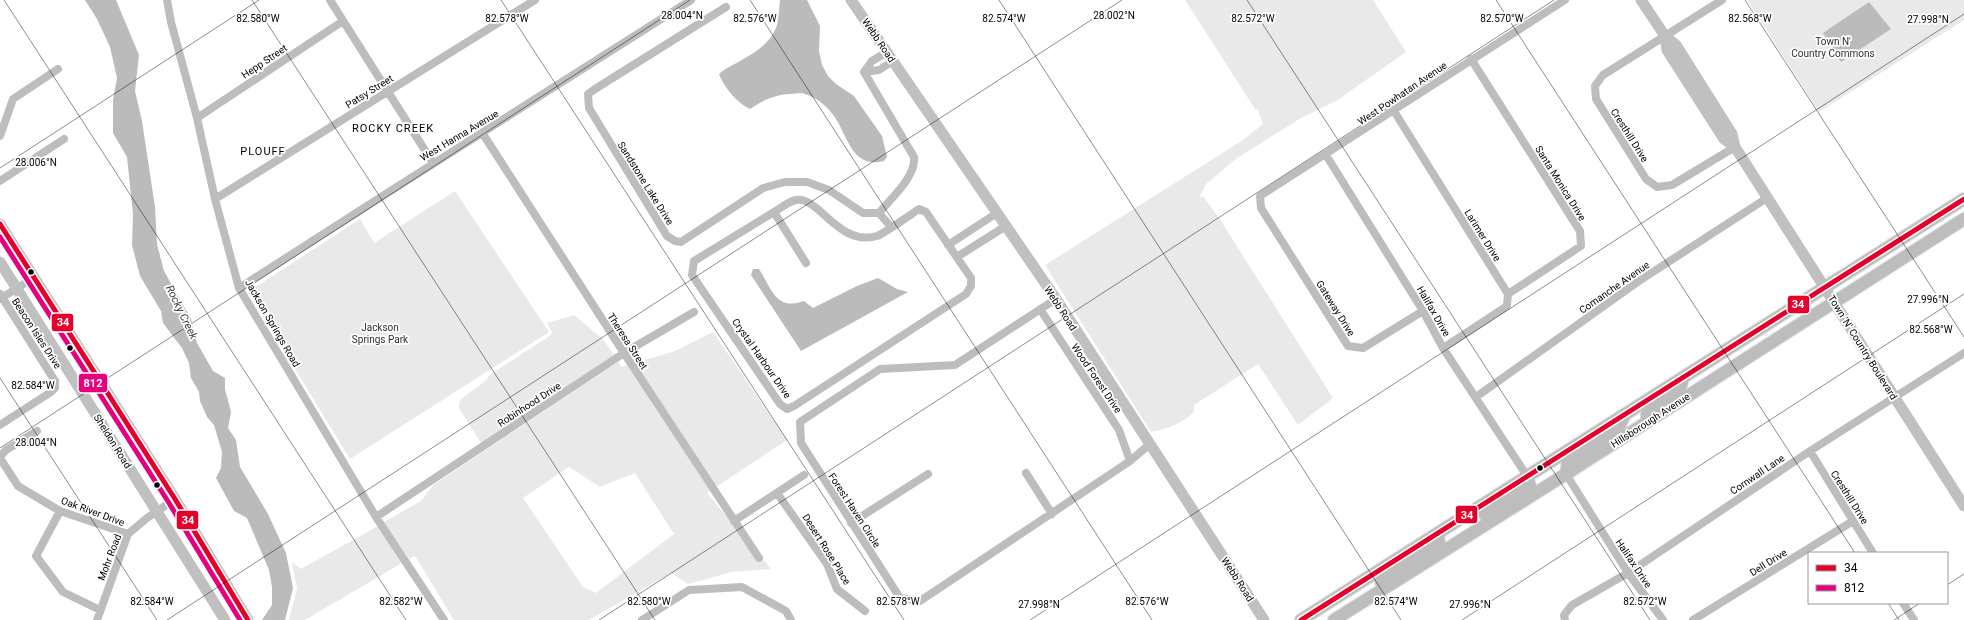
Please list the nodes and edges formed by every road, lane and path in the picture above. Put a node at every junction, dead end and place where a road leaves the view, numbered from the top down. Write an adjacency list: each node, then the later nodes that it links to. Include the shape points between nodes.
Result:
1 (167, 0): 17 (street, Jackson Springs Road)
2 (330, 0): 10 (street)
3 (535, 0): 15 (street, Patsy Street)
4 (691, 0): 18 (street, West Hanna Avenue)
5 (851, 0): 12 (street, Webb Road)
6 (1565, 0): 13 (street, West Powhatan Avenue)
7 (1641, 0): 11 (street, Town 'N' Country Boulevard)
8 (1722, 0): 11 (street, Cresthill Drive)
9 (726, 7): 31 (street, Sandstone Lake Drive, via 588,94 588,108 667,236 681,242 763,188 786,182 807,182 829,190 863,213)
10 (343, 21): 15 (street); 17 (street, Hepp Street)
11 (1665, 36): 21 (street, Town 'N' Country Boulevard, via 1680,51 1732,134); 21 (street, Cresthill Drive, via 1603,75 1595,86 1596,99 1646,179 1657,187 1672,185)
12 (890, 56): 31 (street, via 872,61 864,72 914,156 915,165); 32 (street, Webb Road)
13 (1471, 59): 16 (street, West Powhatan Avenue); 46 (street, Santa Monica Drive, via 1580,231 1581,246)
14 (58, 69): 19 (street, via 13,100)
15 (387, 91): 23 (street); 26 (street, Patsy Street)
16 (1394, 111): 22 (street, West Powhatan Avenue); 46 (street, Larimer Drive)
17 (197, 118): 26 (street, Jackson Springs Road)
18 (483, 134): 23 (street, West Hanna Avenue); 54 (street, Theresa Street)
19 (0, 136)
20 (64, 139): 24 (street)
21 (1735, 147): 25 (street, Town 'N' Country Boulevard)
22 (1326, 155): 28 (street, West Powhatan Avenue, via 1260,196); 51 (street, Halifax Drive)
23 (433, 162): 45 (street, West Hanna Avenue)
24 (0, 181)
25 (1767, 198): 43 (street, Town 'N' Country Boulevard); 57 (street, Comanche Avenue, via 1640,281)
26 (215, 199): 45 (street, Jackson Springs Road)
27 (1964, 199): 43 (main road, Hillsborough Avenue)
28 (1261, 208): 51 (street, Gateway Drive, via 1348,346 1363,348)
29 (1964, 208): 37 (main road, via 1950,218)
30 (774, 212): 36 (street, Crystal Harbour Drive, via 796,200 804,201 851,235 861,238 878,236); 39 (street, Crystal Harbour Drive, via 694,261 692,275 780,404 787,409 966,294 971,286 971,278); 41 (street)
31 (879, 213): 36 (street)
32 (997, 213): 35 (street, Webb Road); 38 (street)
33 (1964, 219): 37 (main road, Hillsborough Avenue)
34 (0, 224): 42 (street, Sheldon Road)
35 (1006, 226): 39 (street); 48 (street, Webb Road)
36 (891, 227): 38 (street, Crystal Harbour Drive, via 919,210 926,212)
37 (1950, 227): 49 (main road, Hillsborough Avenue)
38 (948, 245): 39 (street, Crystal Harbour Drive)
39 (957, 257)
40 (0, 262): 44 (street, Sheldon Road)
41 (806, 263)
42 (33, 278): 44 (street); 73 (street, Sheldon Road)
43 (1825, 287): 49 (street, Town 'N' Country Boulevard); 56 (main road, Hillsborough Avenue)
44 (17, 288): 47 (street); 76 (street, Sheldon Road)
45 (239, 288): 78 (street, Jackson Springs Road)
46 (1508, 294): 53 (street, via 1507,306)
47 (1, 297): 61 (street, Beacon Isles Drive, via 55,381 55,388)
48 (1056, 299): 50 (street, Forest Haven Circle); 63 (street, Webb Road)
49 (1834, 301): 58 (street, Town 'N' Country Boulevard); 60 (main road, Hillsborough Avenue)
50 (1040, 309): 66 (street, Wood Forest Drive, via 1119,430); 81 (street, Forest Haven Circle, via 955,365 880,369 800,422 801,443)
51 (1423, 311): 53 (street, Halifax Drive)
52 (694, 312): 54 (street, Robinhood Drive)
53 (1443, 348): 57 (street, Halifax Drive)
54 (624, 354): 78 (street, Robinhood Drive); 79 (street, Theresa Street)
55 (1963, 357): 58 (street, Cornwall Lane)
56 (1683, 378): 59 (main road, Hillsborough Avenue); 60 (main road, via 1682,386 1677,391 1647,414)
57 (1476, 397): 71 (street, Halifax Drive)
58 (1895, 397): 64 (street, Cornwall Lane); 74 (street, Town 'N' Country Boulevard)
59 (1625, 414): 69 (main road, via 1618,429 1568,462); 71 (main road, Hillsborough Avenue)
60 (1648, 422): 69 (main road, Hillsborough Avenue)
61 (0, 425)
62 (37, 431): 65 (street, Oak River Drive, via 6,450)
63 (1150, 444): 66 (street, Forest Haven Circle); 99 (street, Webb Road)
64 (1810, 451): 80 (street, Cresthill Drive); 87 (street, Cornwall Lane)
65 (0, 458): 75 (street, Oak River Drive, via 18,486)
66 (1130, 461): 77 (street, Forest Haven Circle)
67 (1026, 473): 77 (street)
68 (928, 474): 81 (street)
69 (1566, 474): 82 (main road, Hillsborough Avenue); 87 (street, Halifax Drive)
70 (804, 476): 72 (street)
71 (1527, 476): 82 (main road, via 1530,486 1476,521); 83 (main road, Hillsborough Avenue)
72 (778, 492): 79 (street); 91 (street, Desert Rose Place, via 827,564 838,589)
73 (175, 499): 76 (street, Mohr Road); 93 (street, Sheldon Road)
74 (1964, 506)
75 (60, 511): 84 (street, Oak River Drive); 90 (street, via 36,556 63,592)
76 (157, 511): 84 (street, Mohr Road); 95 (street, Sheldon Road)
77 (1052, 514): 81 (street, Forest Haven Circle, via 920,600 900,598)
78 (376, 517): 96 (street, Jackson Springs Road)
79 (734, 521): 86 (street, Theresa Street)
80 (1853, 521): 85 (street, Cresthill Drive); 103 (street, Dell Drive)
81 (851, 523)
82 (1473, 532): 88 (main road, Hillsborough Avenue)
83 (1438, 533): 88 (main road, via 1439,543 1383,579 1380,584); 100 (main road, Hillsborough Avenue)
84 (128, 534): 90 (street, Mohr Road)
85 (1872, 552)
86 (759, 558)
87 (1628, 573): 92 (street, Cornwall Lane, via 1572,606); 102 (street, Halifax Drive)
88 (1381, 590): 101 (main road, Hillsborough Avenue)
89 (1905, 604): 104 (street)
90 (100, 610): 94 (street, Mohr Road)
91 (865, 611)
92 (1565, 618)
93 (247, 619)
94 (97, 620)
95 (225, 620)
96 (444, 620)
97 (642, 620): 98 (street, via 689,590 742,587 786,611)
98 (791, 620)
99 (1264, 620)
100 (1301, 620)
101 (1334, 620)
102 (1663, 620)
103 (1693, 620)
104 (1914, 620)

